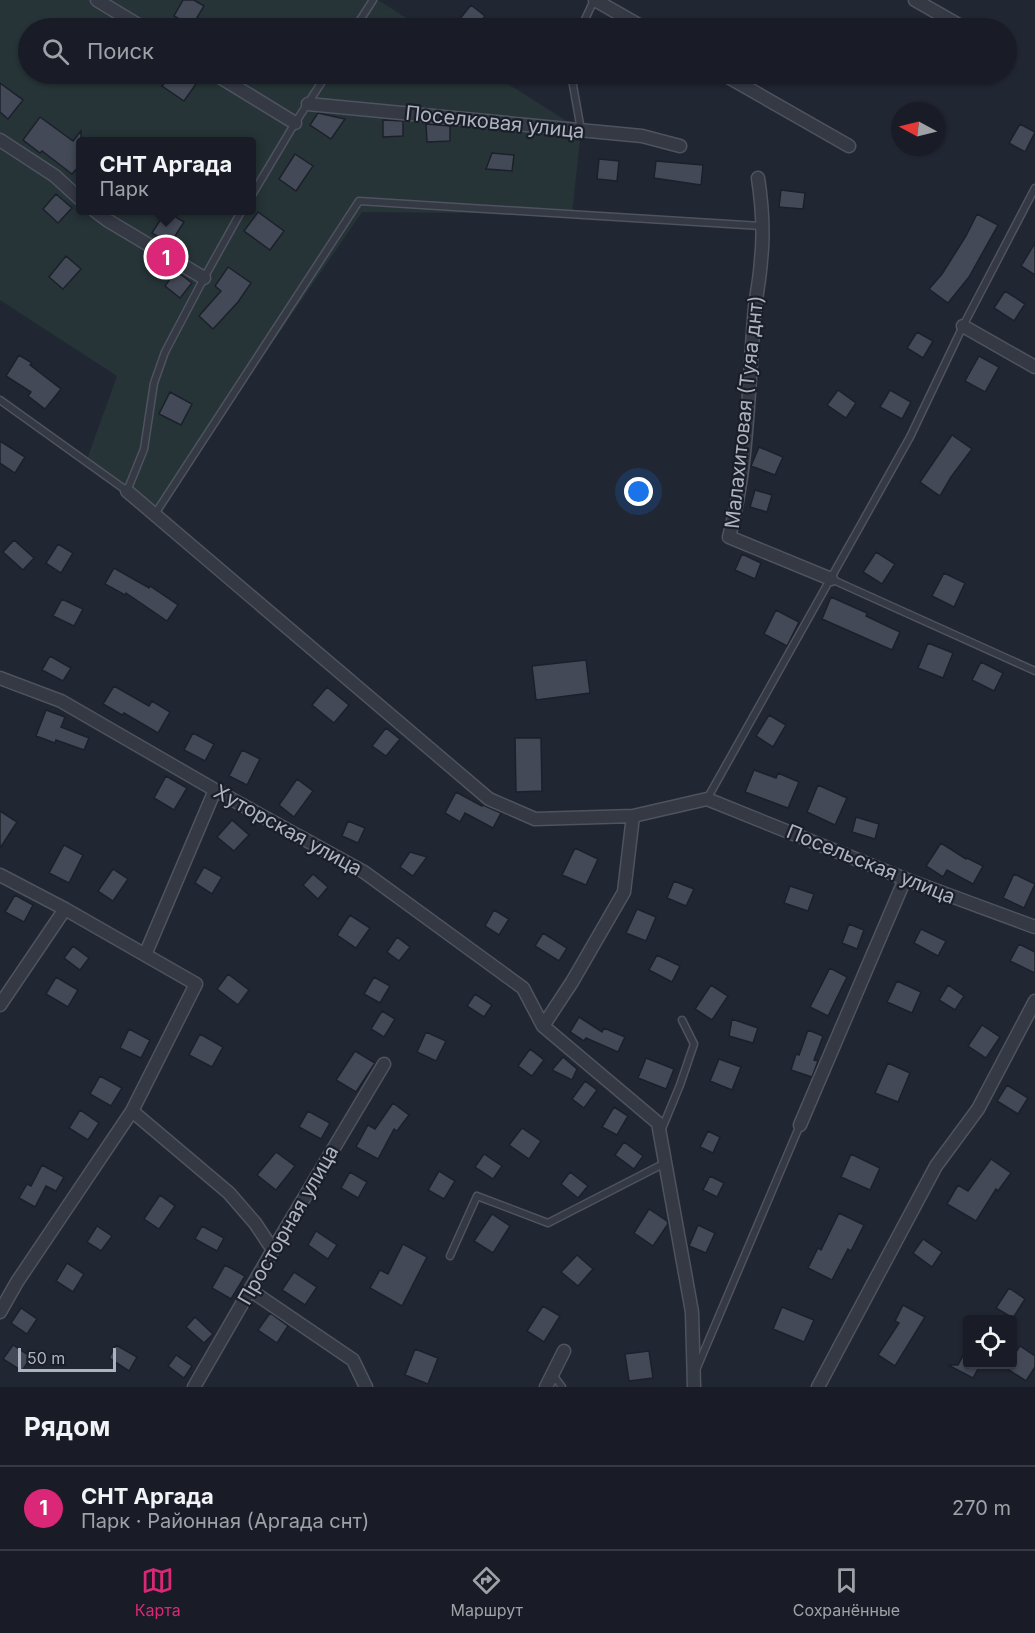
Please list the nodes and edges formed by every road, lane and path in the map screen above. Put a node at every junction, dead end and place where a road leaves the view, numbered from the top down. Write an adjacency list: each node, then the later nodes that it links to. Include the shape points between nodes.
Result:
1 (96, 0): 5 (street)
2 (373, 0): 6 (lane)
3 (595, 0): 7 (lane); 8 (street)
4 (915, 0): 9 (street)
5 (126, 18)
6 (361, 18)
7 (586, 18)
8 (626, 18)
9 (946, 18)
10 (231, 84): 15 (street)
11 (321, 84): 14 (lane)
12 (573, 84): 16 (lane)
13 (740, 84): 19 (street)
14 (308, 104): 15 (lane); 16 (street, Поселковая улица)
15 (295, 123): 21 (lane)
16 (581, 130): 18 (street, Поселковая улица, via 642,136)
17 (0, 140): 23 (street)
18 (680, 146)
19 (849, 146)
20 (758, 178): 26 (street, Малахитовая (Туяа днт))
21 (256, 188)
22 (1035, 188): 28 (lane)
23 (76, 195)
24 (100, 215): 27 (street)
25 (239, 215): 27 (lane)
26 (761, 226): 32 (lane, via 359,201); 33 (street, Малахитовая (Туяа днт), via 762,258 754,310 745,441 729,537)
27 (204, 278): 31 (lane, via 165,352 154,383 144,449)
28 (963, 327): 29 (street); 33 (lane, via 910,436)
29 (1035, 367)
30 (0, 400): 31 (lane)
31 (128, 491): 32 (street)
32 (155, 514): 38 (street, via 489,799 535,819)
33 (831, 579): 34 (lane); 37 (lane)
34 (1035, 671)
35 (0, 678): 36 (street, Хуторская улица, via 61,701)
36 (215, 790): 43 (street); 47 (street, Хуторская улица, via 373,878 523,988)
37 (707, 798): 38 (street); 40 (street, Посельская улица)
38 (633, 816): 47 (street, via 624,892)
39 (0, 875): 41 (street)
40 (905, 879): 42 (street, Посельская улица); 50 (street)
41 (65, 909): 43 (street); 45 (street)
42 (1035, 927)
43 (145, 955): 49 (street, via 196,984)
44 (1035, 1001): 64 (street, via 978,1109 936,1166)
45 (0, 1005)
46 (682, 1020): 51 (lane, via 694,1044)
47 (543, 1026): 51 (street, via 658,1123)
48 (384, 1064): 53 (street, Просторная улица)
49 (132, 1111): 53 (street, via 229,1193); 56 (street)
50 (800, 1125): 59 (lane)
51 (660, 1134): 52 (street)
52 (666, 1163): 54 (lane, via 548,1224 477,1196); 59 (street, via 692,1311)
53 (273, 1250): 55 (street, Просторная улица)
54 (450, 1256)
55 (250, 1290): 60 (street, Просторная улица); 61 (street, via 353,1360)
56 (0, 1312)
57 (564, 1351): 58 (street)
58 (552, 1374): 62 (street); 63 (lane)
59 (694, 1382)
60 (194, 1387)
61 (366, 1387)
62 (546, 1387)
63 (562, 1387)
64 (818, 1387)

